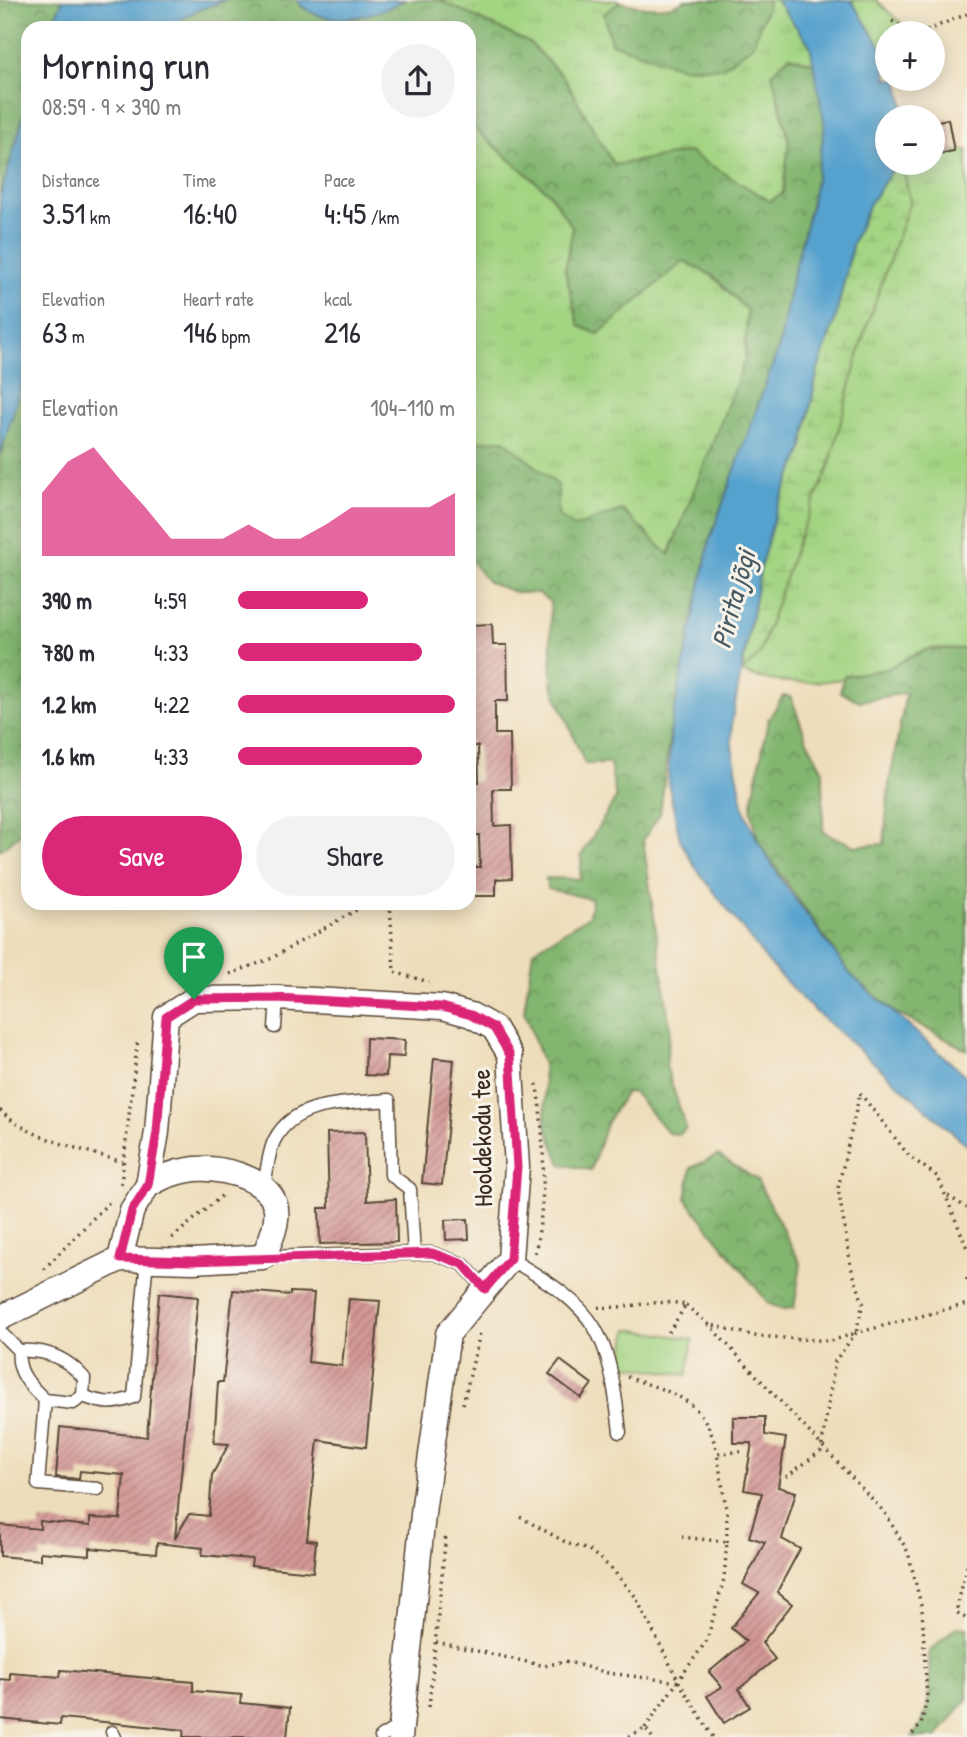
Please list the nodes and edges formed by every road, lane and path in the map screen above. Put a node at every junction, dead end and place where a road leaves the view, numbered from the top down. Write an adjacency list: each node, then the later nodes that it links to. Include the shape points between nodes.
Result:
1 (967, 14): 2 (path)
2 (945, 23)
3 (356, 910): 4 (path, via 270,959)
4 (225, 976)
5 (277, 998): 6 (lane); 11 (street, Hooldekodu tee, via 194,999 166,1017); 21 (street, Hooldekodu tee, via 442,1007 494,1028 510,1055 517,1167)
6 (275, 1027)
7 (138, 1038): 9 (path)
8 (0, 1110): 9 (path, via 29,1130)
9 (123, 1162): 11 (path, via 134,1166); 12 (path)
10 (254, 1181): 11 (street, via 193,1169 168,1174); 17 (lane, via 275,1139 294,1115 324,1106 389,1100 391,1175 410,1189); 18 (street, via 275,1205 273,1235); 20 (path)
11 (148, 1185): 19 (street, Hooldekodu tee, via 132,1210)
12 (120, 1190)
13 (947, 1195): 15 (path); 16 (path); 30 (path, via 938,1177 909,1156 860,1093 838,1188 851,1267 863,1303)
14 (113, 1198): 22 (path)
15 (967, 1208)
16 (967, 1248)
17 (414, 1254): 18 (lane); 23 (lane, via 432,1253 463,1264)
18 (263, 1257): 20 (street)
19 (120, 1259): 20 (street); 27 (street)
20 (147, 1259): 34 (lane, via 134,1397 116,1404)
21 (510, 1259): 23 (street); 25 (lane)
22 (42, 1271)
23 (485, 1289): 50 (street, via 448,1334)
24 (967, 1304): 30 (path)
25 (579, 1305): 26 (path, via 613,1308 668,1300); 33 (lane, via 603,1339)
26 (686, 1306): 28 (path); 31 (path)
27 (0, 1318)
28 (708, 1324): 30 (path, via 767,1337 831,1341); 37 (path)
29 (0, 1332): 32 (lane)
30 (856, 1333): 37 (path, via 835,1361)
31 (667, 1335)
32 (19, 1351): 34 (lane, via 57,1356 74,1366 84,1378); 35 (lane, via 22,1373)
33 (613, 1371): 36 (lane); 39 (path, via 685,1398 712,1432)
34 (83, 1396): 35 (lane, via 66,1404)
35 (45, 1400): 41 (lane, via 38,1484)
36 (620, 1432)
37 (822, 1445): 40 (path, via 821,1451); 54 (path, via 885,1513 908,1552 922,1609 927,1699 920,1725)
38 (741, 1452): 39 (path)
39 (717, 1453): 44 (path)
40 (786, 1477)
41 (98, 1489)
42 (520, 1517): 48 (path, via 589,1550 611,1568 635,1596)
43 (682, 1537): 44 (path)
44 (727, 1542): 48 (path, via 724,1579 707,1640)
45 (967, 1566): 46 (path, via 956,1612)
46 (967, 1619)
47 (436, 1642): 48 (path, via 545,1666 565,1661 608,1673)
48 (679, 1682): 49 (path); 53 (path)
49 (645, 1728): 51 (path); 52 (path)
50 (394, 1733)
51 (629, 1737)
52 (652, 1737)
53 (713, 1737)
54 (909, 1737)

